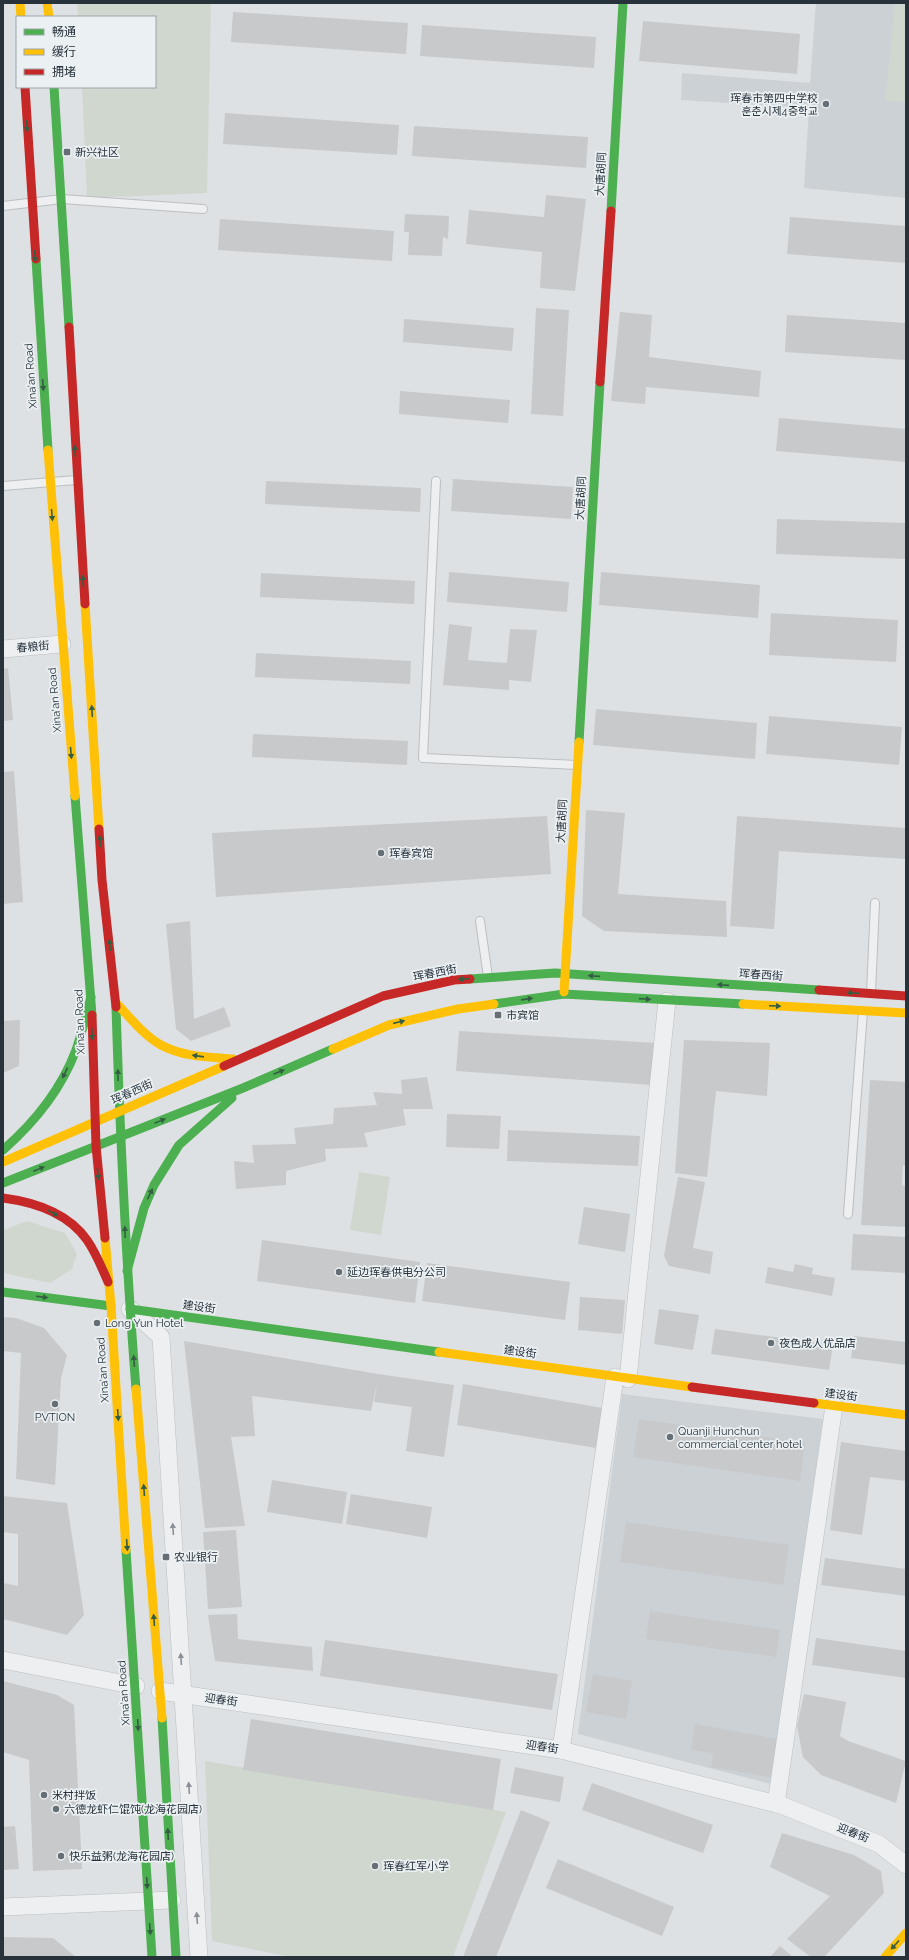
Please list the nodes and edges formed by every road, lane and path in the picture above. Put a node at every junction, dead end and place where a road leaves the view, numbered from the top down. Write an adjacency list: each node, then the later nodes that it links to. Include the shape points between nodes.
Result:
1 (20, 3): 4 (main road)
2 (48, 3): 5 (main road)
3 (623, 3): 18 (main road, 大唐胡同)
4 (21, 16)
5 (48, 16)
6 (25, 88): 9 (main road, Xina'an Road, one-way to 9)
7 (54, 88): 8 (main road, Xina'an Road)
8 (62, 199): 9 (lane); 11 (lane); 12 (main road, Xina'an Road, one-way to 8)
9 (32, 203): 10 (lane); 14 (main road, Xina'an Road, one-way to 14)
10 (3, 206)
11 (203, 209)
12 (77, 480): 14 (lane); 19 (main road, Xina'an Road, one-way to 12)
13 (436, 481): 18 (lane, via 424,758)
14 (50, 483): 15 (lane); 16 (main road, Xina'an Road, one-way to 16)
15 (3, 486)
16 (62, 644): 17 (street, 春粮街); 19 (main road, Xina'an Road, one-way to 19)
17 (3, 649)
18 (578, 765): 22 (main road, 大唐胡同)
19 (92, 881): 27 (main road, Xina'an Road); 29 (main road, Xina'an Road, one-way to 19)
20 (875, 903): 25 (lane)
21 (480, 921): 23 (lane)
22 (565, 974): 23 (main road, 珲春西街); 24 (main road, 大唐胡同); 25 (main road, 珲春西街, one-way to 22)
23 (488, 978): 32 (main road, 珲春西街, one-way to 32, via 454,980 383,996)
24 (564, 994): 28 (main road, one-way to 28); 33 (main road, one-way to 24, via 389,1025 458,1009)
25 (871, 994): 26 (main road, 珲春西街)
26 (906, 996)
27 (91, 997): 35 (main road, Xina'an Road, one-way to 35); 38 (main road, one-way to 38, via 76,1050 63,1078 42,1112)
28 (667, 1001): 30 (main road, one-way to 30); 48 (street)
29 (116, 1003): 32 (main road, one-way to 29, via 194,1056 161,1044 139,1027); 34 (main road, Xina'an Road, one-way to 29)
30 (863, 1010): 31 (main road); 42 (lane)
31 (906, 1013)
32 (236, 1060): 34 (main road, 珲春西街)
33 (243, 1088): 36 (main road, one-way to 33); 43 (main road, one-way to 33, via 144,1208 154,1185 179,1145)
34 (119, 1110): 35 (main road, 珲春西街); 36 (main road, Xina'an Road)
35 (95, 1121): 37 (main road, Xina'an Road); 39 (main road, 珲春西街)
36 (120, 1137): 37 (main road); 43 (main road, Xina'an Road, one-way to 36)
37 (96, 1146): 40 (main road, one-way to 37); 44 (main road, Xina'an Road, one-way to 44)
38 (3, 1150)
39 (3, 1162)
40 (3, 1183)
41 (3, 1198): 44 (main road, one-way to 44, via 21,1200 63,1218 84,1236)
42 (848, 1214)
43 (127, 1271): 47 (main road, Xina'an Road)
44 (108, 1282): 46 (main road, Xina'an Road)
45 (3, 1292): 46 (main road, one-way to 46)
46 (111, 1306): 52 (main road, Xina'an Road, one-way to 52)
47 (130, 1310): 48 (main road, 建设街); 53 (main road, Xina'an Road, one-way to 47); 54 (street, one-way to 47, via 161,1337)
48 (622, 1378): 49 (main road, 建设街); 55 (street)
49 (834, 1406): 50 (main road, 建设街); 56 (street)
50 (906, 1415)
51 (3, 1660): 52 (street)
52 (136, 1686): 58 (main road, Xina'an Road, one-way to 58)
53 (160, 1691): 54 (street, 迎春街); 59 (main road, Xina'an Road, one-way to 53)
54 (183, 1694): 55 (street, 迎春街); 64 (street, one-way to 54)
55 (562, 1750): 56 (street, 迎春街)
56 (776, 1804): 57 (street, 迎春街, via 879,1844)
57 (906, 1865)
58 (148, 1900): 59 (street); 60 (street); 62 (main road, Xina'an Road, one-way to 62)
59 (172, 1900): 63 (main road, Xina'an Road)
60 (3, 1907)
61 (906, 1933): 65 (main road, one-way to 65)
62 (152, 1957)
63 (176, 1957)
64 (199, 1957)
65 (885, 1957)

